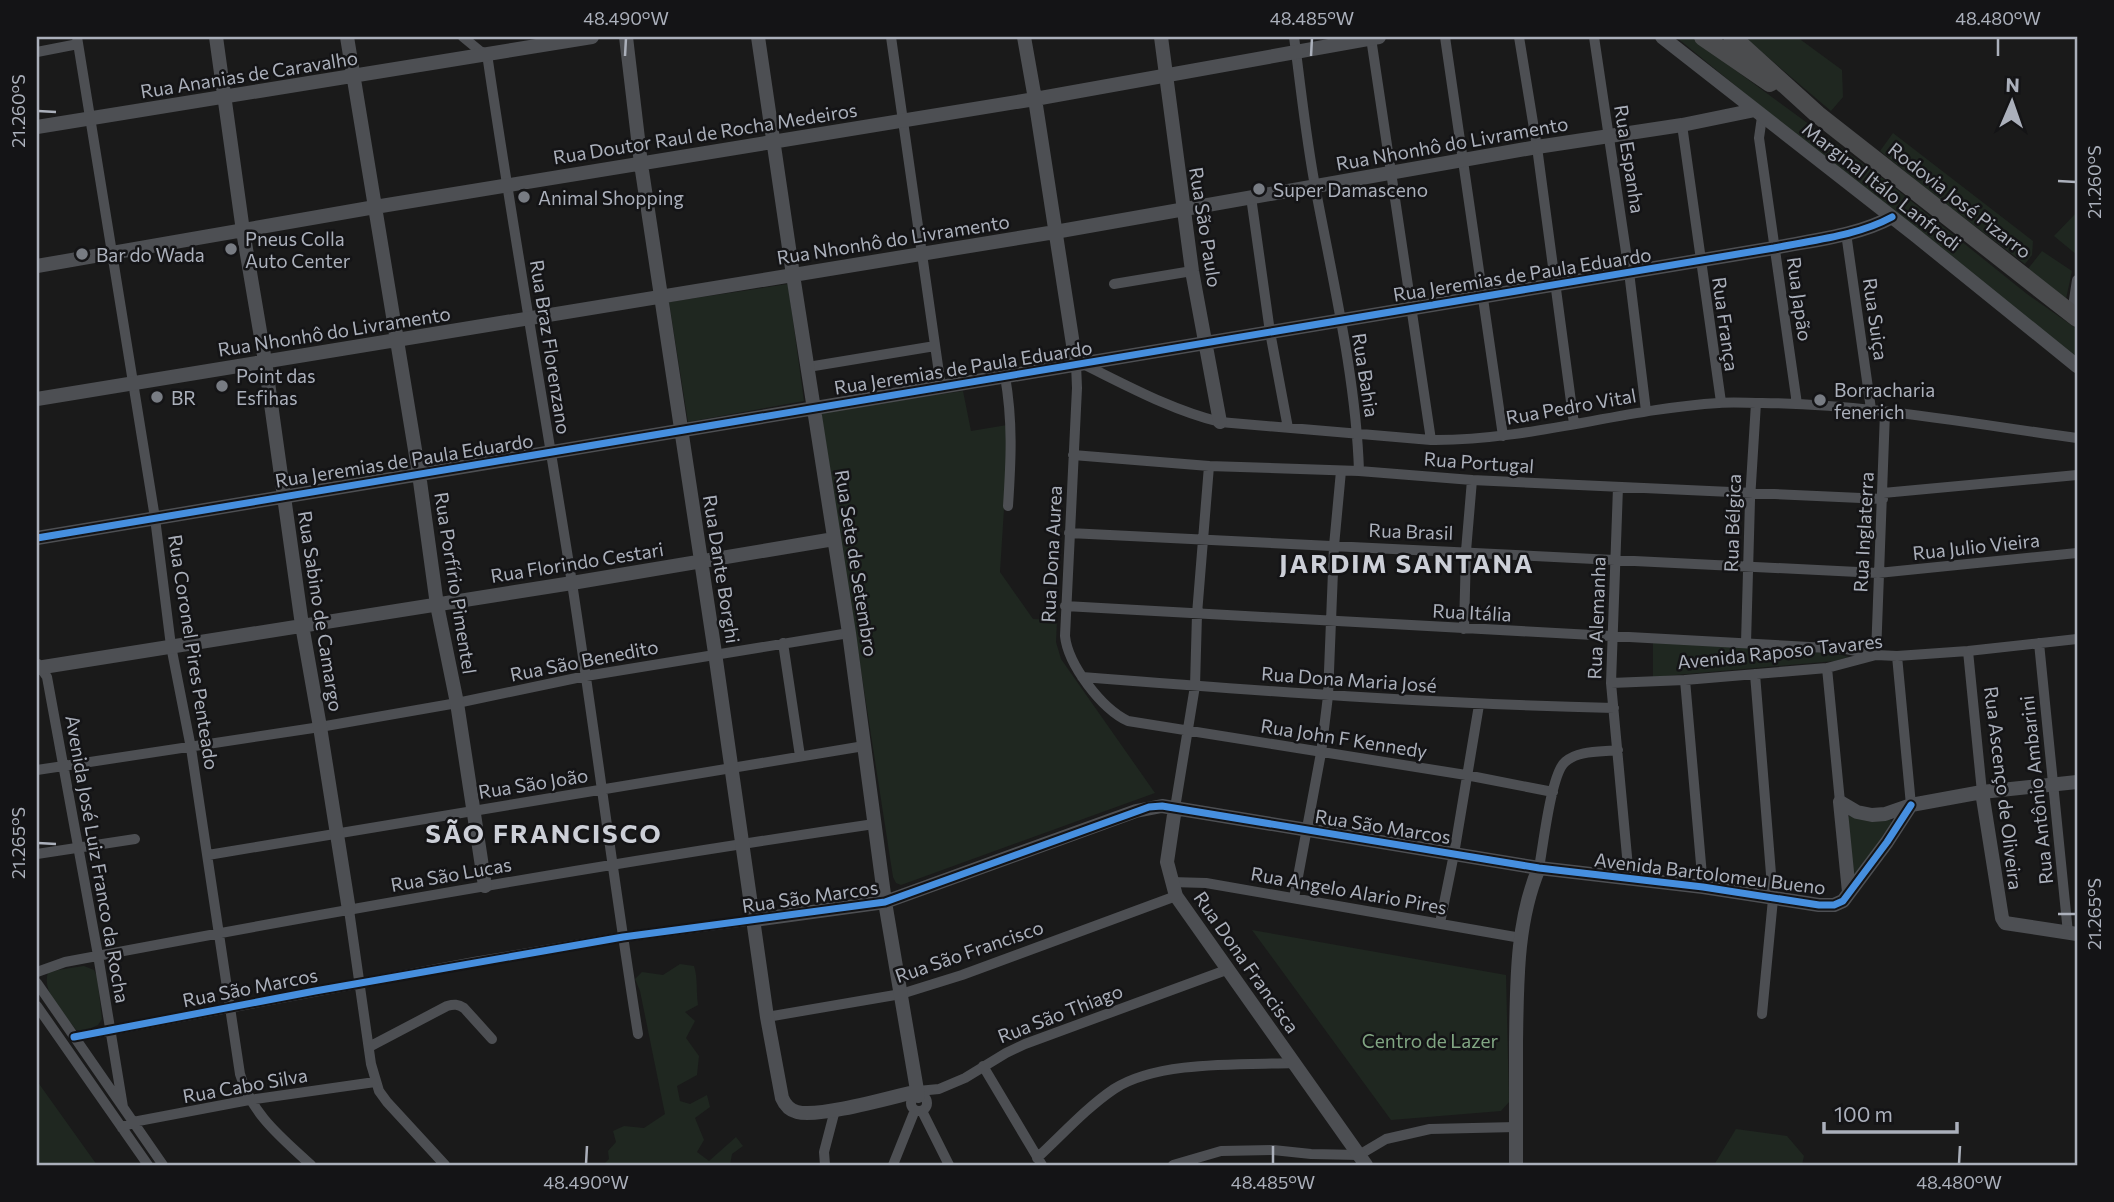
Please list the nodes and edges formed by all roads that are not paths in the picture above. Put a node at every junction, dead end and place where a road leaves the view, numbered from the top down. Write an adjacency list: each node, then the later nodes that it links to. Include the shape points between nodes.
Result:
1 (216, 37): 23 (street, Rua Sabino de Camargo)
2 (347, 37): 22 (street, Rua Porfírio Pimentel)
3 (463, 37): 20 (street)
4 (592, 37): 20 (street, Rua Ananias de Caravalho)
5 (626, 37): 35 (street, Rua Dante Borghi)
6 (758, 37): 32 (street, Rua Sete de Setembro)
7 (891, 37): 28 (street)
8 (1024, 37): 24 (street)
9 (1161, 37): 21 (street, Rua São Paulo)
10 (1445, 37): 34 (street)
11 (1519, 37): 33 (street)
12 (1594, 37): 31 (street, Rua Espanha)
13 (1662, 37): 25 (street, Marginal Itálo Lanfredi)
14 (1703, 37): 26 (main road, Rodovia José Pizarro)
15 (1732, 37): 26 (main road, Rodovia José Pizarro)
16 (1375, 38): 18 (street, Rua Doutor Raul de Rocha Medeiros); 36 (street)
17 (77, 41): 19 (street); 27 (street, Rua Coronel Pires Penteado)
18 (1295, 44): 21 (street, Rua Doutor Raul de Rocha Medeiros); 38 (street, Rua Bahia)
19 (37, 52)
20 (487, 54): 22 (street, Rua Ananias de Caravalho); 37 (street, Rua Braz Florenzano)
21 (1166, 75): 24 (street, Rua Doutor Raul de Rocha Medeiros); 41 (street, Rua São Paulo)
22 (353, 76): 23 (street, Rua Ananias de Caravalho); 40 (street, Rua Porfírio Pimentel)
23 (225, 97): 27 (street, Rua Ananias de Caravalho); 43 (street, Rua Sabino de Camargo)
24 (1035, 99): 28 (street, Rua Doutor Raul de Rocha Medeiros); 44 (street)
25 (1758, 113): 29 (street, Rua Nhonhô do Livramento); 42 (street, Marginal Itálo Lanfredi); 46 (street, Rua Japão)
26 (1817, 114): 60 (main road, Rodovia José Pizarro)
27 (91, 120): 30 (street, Rua Ananias de Caravalho); 47 (street, Rua Coronel Pires Penteado)
28 (902, 120): 32 (street, Rua Doutor Raul de Rocha Medeiros); 48 (street)
29 (1682, 125): 31 (street, Rua Nhonhô do Livramento); 49 (street, Rua França)
30 (37, 127)
31 (1609, 136): 33 (street, Rua Nhonhô do Livramento); 52 (street, Rua Espanha)
32 (774, 142): 35 (street, Rua Doutor Raul de Rocha Medeiros); 53 (street, Rua Sete de Setembro)
33 (1537, 147): 34 (street, Rua Nhonhô do Livramento); 56 (street)
34 (1462, 160): 36 (street, Rua Nhonhô do Livramento); 58 (street)
35 (641, 164): 37 (street, Rua Doutor Raul de Rocha Medeiros); 57 (street, Rua Dante Borghi)
36 (1390, 173): 38 (street, Rua Nhonhô do Livramento); 59 (street)
37 (507, 186): 40 (street, Rua Doutor Raul de Rocha Medeiros); 61 (street, Rua Braz Florenzano)
38 (1315, 187): 39 (street, Rua Nhonhô do Livramento); 62 (street, Rua Bahia)
39 (1251, 197): 41 (street, Rua Nhonhô do Livramento); 63 (street)
40 (375, 207): 43 (street, Rua Doutor Raul de Rocha Medeiros); 64 (street, Rua Porfírio Pimentel)
41 (1183, 209): 44 (street, Rua Nhonhô do Livramento); 51 (street, Rua São Paulo)
42 (1892, 217): 45 (street, Rua Jeremias de Paula Eduardo); 69 (street, Marginal Itálo Lanfredi)
43 (243, 231): 47 (street, Rua Doutor Raul de Rocha Medeiros); 67 (street, Rua Sabino de Camargo)
44 (1055, 232): 48 (street, Rua Nhonhô do Livramento); 68 (street)
45 (1846, 233): 46 (street, Rua Jeremias de Paula Eduardo); 79 (street, Rua Suiça)
46 (1774, 247): 49 (street, Rua Jeremias de Paula Eduardo); 77 (street, Rua Japão)
47 (113, 253): 50 (street, Rua Doutor Raul de Rocha Medeiros); 72 (street, Rua Coronel Pires Penteado)
48 (922, 253): 53 (street, Rua Nhonhô do Livramento); 66 (street)
49 (1702, 260): 52 (street, Rua Jeremias de Paula Eduardo); 75 (street, Rua França)
50 (37, 266)
51 (1192, 271): 55 (street); 65 (street, Rua São Paulo)
52 (1629, 272): 56 (street, Rua Jeremias de Paula Eduardo); 80 (street, Rua Espanha)
53 (793, 275): 57 (street, Rua Nhonhô do Livramento); 70 (street, Rua Sete de Setembro)
54 (2077, 280): 60 (street)
55 (1114, 284)
56 (1555, 284): 58 (street, Rua Jeremias de Paula Eduardo); 83 (street)
57 (660, 296): 61 (street, Rua Nhonhô do Livramento); 85 (street, Rua Dante Borghi)
58 (1482, 296): 59 (street, Rua Jeremias de Paula Eduardo); 87 (street)
59 (1410, 308): 62 (street, Rua Jeremias de Paula Eduardo); 89 (street)
60 (2074, 315)
61 (529, 318): 64 (street, Rua Nhonhô do Livramento); 90 (street, Rua Braz Florenzano)
62 (1340, 320): 63 (street, Rua Jeremias de Paula Eduardo); 86 (street, Rua Bahia)
63 (1270, 332): 65 (street, Rua Jeremias de Paula Eduardo); 84 (street)
64 (396, 340): 67 (street, Rua Nhonhô do Livramento); 95 (street, Rua Porfírio Pimentel)
65 (1206, 342): 68 (street, Rua Jeremias de Paula Eduardo); 82 (street, Rua São Paulo)
66 (935, 346): 70 (street); 73 (street)
67 (265, 362): 72 (street, Rua Nhonhô do Livramento); 100 (street, Rua Sabino de Camargo)
68 (1078, 364): 71 (street, Rua Jeremias de Paula Eduardo); 82 (street, Rua Pedro Vital, via 1174,407); 91 (street, Rua Dona Aurea)
69 (2077, 366)
70 (808, 367): 78 (street, Rua Sete de Setembro)
71 (1006, 376): 73 (street, Rua Jeremias de Paula Eduardo); 102 (street, via 1012,434)
72 (134, 383): 74 (street, Rua Nhonhô do Livramento); 103 (street, Rua Coronel Pires Penteado)
73 (941, 387): 78 (street, Rua Jeremias de Paula Eduardo)
74 (37, 399)
75 (1721, 402): 76 (street, Rua Pedro Vital); 80 (street, Rua Pedro Vital)
76 (1756, 403): 77 (street, Rua Pedro Vital); 99 (street, Rua Bélgica)
77 (1797, 404): 79 (street, Rua Pedro Vital)
78 (814, 408): 85 (street, Rua Jeremias de Paula Eduardo); 107 (street, Rua Sete de Setembro)
79 (1871, 410): 81 (street, Rua Pedro Vital)
80 (1646, 411): 83 (street, Rua Pedro Vital)
81 (1885, 412): 88 (street, Rua Pedro Vital); 101 (street, Rua Inglaterra)
82 (1220, 422): 84 (street, Rua Pedro Vital)
83 (1574, 424): 87 (street, Rua Pedro Vital)
84 (1288, 428): 86 (street, Rua Pedro Vital)
85 (682, 430): 90 (street, Rua Jeremias de Paula Eduardo); 112 (street, Rua Dante Borghi)
86 (1357, 434): 89 (street, Rua Pedro Vital); 94 (street, Rua Bahia)
87 (1503, 436): 89 (street, Rua Pedro Vital)
88 (2077, 438)
89 (1431, 440)
90 (551, 452): 95 (street, Rua Jeremias de Paula Eduardo); 115 (street, Rua Braz Florenzano)
91 (1073, 455): 92 (street, Rua Portugal); 104 (street, Rua Dona Aurea)
92 (1209, 466): 93 (street, Rua Portugal); 106 (street, Rua Dona Francisca)
93 (1340, 471): 94 (street, Rua Portugal); 108 (street)
94 (1359, 471): 97 (street, Rua Portugal)
95 (419, 474): 100 (street, Rua Jeremias de Paula Eduardo); 116 (street, Rua Porfírio Pimentel)
96 (2077, 475): 101 (street, Rua Portugal)
97 (1472, 480): 98 (street, Rua Portugal); 109 (street)
98 (1618, 487): 99 (street, Rua Portugal); 111 (street, Rua Alemanha)
99 (1751, 493): 101 (street, Rua Portugal); 113 (street, Rua Bélgica)
100 (284, 496): 103 (street, Rua Jeremias de Paula Eduardo); 120 (street, Rua Sabino de Camargo)
101 (1883, 496): 114 (street, Rua Inglaterra)
102 (1008, 506)
103 (155, 518): 105 (street, Rua Jeremias de Paula Eduardo); 128 (street, Rua Coronel Pires Penteado)
104 (1069, 533): 106 (street, Rua Brasil); 117 (street, Rua Dona Aurea)
105 (37, 538)
106 (1202, 538): 108 (street, Rua Brasil); 118 (street, Rua Dona Francisca)
107 (834, 539): 112 (street, Rua Florindo Cestari); 122 (street, Rua Sete de Setembro)
108 (1334, 546): 109 (street, Rua Brasil); 119 (street)
109 (1466, 551): 111 (street, Rua Brasil); 121 (street)
110 (2077, 553): 114 (street, Rua Julio Vieira)
111 (1616, 559): 113 (street, Rua Brasil); 123 (street, Rua Alemanha)
112 (701, 561): 115 (street, Rua Florindo Cestari); 130 (street, Rua Dante Borghi)
113 (1748, 568): 114 (street, Rua Brasil); 126 (street, Rua Bélgica)
114 (1878, 573): 131 (street, Rua Inglaterra)
115 (572, 583): 116 (street, Rua Florindo Cestari); 136 (street, Rua Braz Florenzano)
116 (437, 604): 120 (street, Rua Florindo Cestari); 142 (street, Rua Porfírio Pimentel)
117 (1065, 606): 118 (street, Rua Itália); 137 (street, Rua Dona Aurea, via 1066,647)
118 (1197, 614): 119 (street, Rua Itália); 140 (street, Rua Dona Francisca)
119 (1331, 621): 121 (street, Rua Itália); 141 (street)
120 (302, 625): 128 (street, Rua Florindo Cestari); 146 (street, Rua Sabino de Camargo)
121 (1464, 629): 123 (street, Rua Itália)
122 (849, 633): 125 (street, Rua São Benedito); 148 (street, Rua Sete de Setembro)
123 (1612, 637): 126 (street, Rua Itália); 139 (street, Rua Alemanha)
124 (2077, 639): 127 (street, Avenida Raposo Tavares)
125 (783, 643): 130 (street, Rua São Benedito); 152 (street)
126 (1746, 643): 131 (street, Rua Itália)
127 (2039, 643): 129 (street, Avenida Raposo Tavares); 158 (street, Rua Antônio Ambarini)
128 (171, 646): 133 (street, Rua Florindo Cestari); 149 (street, Rua Coronel Pires Penteado)
129 (1968, 651): 132 (street, Avenida Raposo Tavares); 161 (street, Rua Ascenço de Oliveira)
130 (715, 653): 136 (street, Rua São Benedito); 154 (street, Rua Dante Borghi)
131 (1876, 655): 132 (street, Avenida Raposo Tavares); 134 (street, Avenida Raposo Tavares)
132 (1897, 656): 163 (street)
133 (38, 666): 153 (street, Avenida José Luiz Franco da Rocha, via 47,677)
134 (1827, 668): 135 (street, Avenida Raposo Tavares); 162 (street)
135 (1755, 674): 138 (street, Avenida Raposo Tavares); 183 (street)
136 (586, 676): 142 (street, Rua São Benedito); 159 (street, Rua Braz Florenzano)
137 (1082, 677): 140 (street, Rua Dona Maria José); 145 (street, Rua Dona Aurea, via 1106,705)
138 (1685, 680): 139 (street, Avenida Raposo Tavares); 179 (street)
139 (1611, 683): 144 (street, Rua Alemanha)
140 (1195, 686): 141 (street, Rua Dona Maria José); 147 (street, Rua Dona Francisca)
141 (1328, 696): 143 (street, Rua Dona Maria José); 151 (street)
142 (457, 703): 146 (street, Rua São Benedito); 165 (street, Rua Porfírio Pimentel)
143 (1479, 705): 144 (street, Rua Dona Maria José); 156 (street)
144 (1614, 708): 150 (street, Rua Alemanha)
145 (1128, 721): 147 (street, Rua John F Kennedy)
146 (320, 727): 149 (street, Rua São Benedito); 168 (street, Rua Sabino de Camargo)
147 (1189, 730): 151 (street, Rua John F Kennedy); 164 (street, Rua Dona Francisca)
148 (864, 746): 152 (street, Rua São João); 166 (street, Rua Sete de Setembro)
149 (191, 748): 153 (street, Rua São Benedito); 174 (street, Rua Coronel Pires Penteado)
150 (1618, 750): 160 (street, via 1572,757 1561,766); 177 (street, Rua Alemanha)
151 (1321, 752): 156 (street, Rua John F Kennedy); 167 (street)
152 (800, 756): 154 (street, Rua São João)
153 (62, 766): 155 (street, Rua São Benedito); 171 (street, Avenida José Luiz Franco da Rocha)
154 (732, 769): 159 (street, Rua São João); 170 (street, Rua Dante Borghi)
155 (37, 770)
156 (1466, 775): 160 (street, Rua John F Kennedy); 172 (street)
157 (2077, 782): 158 (street)
158 (2052, 785): 161 (street); 189 (street, Rua Antônio Ambarini)
159 (601, 789): 165 (street, Rua São João); 175 (street, Rua Braz Florenzano)
160 (1553, 792): 176 (street)
161 (1982, 792): 163 (street); 189 (street, Rua Ascenço de Oliveira, via 2002,919 2010,925)
162 (1840, 802): 163 (street, via 1872,815); 181 (street)
163 (1911, 805): 181 (street, Avenida Bartolomeu Bueno)
164 (1175, 808): 167 (street, Rua São Marcos); 180 (street, Rua Dona Francisca, via 1167,862); 184 (street, Rua São Marcos, via 1149,807)
165 (474, 810): 168 (street, Rua São João); 178 (street, Rua Porfírio Pimentel)
166 (874, 824): 170 (street, Rua São Lucas); 184 (street, Rua Sete de Setembro)
167 (1306, 830): 172 (street, Rua São Marcos); 182 (street)
168 (337, 834): 174 (street, Rua São João); 185 (street, Rua Sabino de Camargo)
169 (135, 838): 171 (street)
170 (743, 844): 175 (street, Rua São Lucas); 186 (street, Rua Dante Borghi)
171 (78, 847): 173 (street); 192 (street, Avenida José Luiz Franco da Rocha)
172 (1454, 853): 176 (street, Rua São Marcos); 187 (street)
173 (37, 854)
174 (208, 855): 188 (street, Rua Coronel Pires Penteado)
175 (611, 864): 178 (street, Rua São Lucas); 190 (street, Rua Braz Florenzano)
176 (1539, 868): 177 (street, Avenida Bartolomeu Bueno); 191 (street)
177 (1629, 878): 179 (street, Avenida Bartolomeu Bueno)
178 (485, 886): 185 (street, Rua São Lucas)
179 (1703, 887): 183 (street, Avenida Bartolomeu Bueno)
180 (1173, 889): 182 (street, Rua Angelo Alario Pires, via 1206,883); 193 (street, Rua Dona Francisca); 197 (street, Rua São Francisco, via 962,975)
181 (1849, 892): 183 (street, Avenida Bartolomeu Bueno, via 1834,905)
182 (1294, 898): 187 (street, Rua Angelo Alario Pires)
183 (1773, 899): 200 (street)
184 (885, 902): 186 (street, Rua São Marcos); 197 (street, Rua Sete de Setembro)
185 (349, 910): 188 (street, Rua São Lucas); 196 (street, Rua Sabino de Camargo)
186 (754, 920): 190 (street, Rua São Marcos); 201 (street, Rua Dante Borghi)
187 (1440, 923): 191 (street, Rua Angelo Alario Pires)
188 (220, 934): 192 (street, Rua São Lucas); 199 (street, Rua Coronel Pires Penteado)
189 (2073, 934)
190 (623, 937): 196 (street, Rua São Marcos); 203 (street, Rua Braz Florenzano)
191 (1521, 937): 216 (street)
192 (98, 955): 194 (street, Rua São Lucas); 202 (street, Avenida José Luiz Franco da Rocha)
193 (1229, 969): 207 (street, Rua Dona Francisca); 208 (street, Rua São Thiago, via 1025,1044)
194 (37, 972)
195 (37, 983): 204 (street)
196 (360, 983): 199 (street, Rua São Marcos); 206 (street, Rua Sabino de Camargo)
197 (901, 994): 201 (street, Rua São Francisco); 211 (street, Rua Sete de Setembro)
198 (37, 1006): 217 (street)
199 (230, 1006): 202 (street, Rua São Marcos); 210 (street, Rua Coronel Pires Penteado, via 240,1074)
200 (1762, 1014)
201 (767, 1017): 212 (street, Rua Dante Borghi)
202 (111, 1031): 204 (street, Rua São Marcos); 213 (street, Avenida José Luiz Franco da Rocha)
203 (638, 1034)
204 (74, 1037): 213 (street)
205 (492, 1039): 206 (street, via 464,1007 453,1004)
206 (369, 1046): 209 (street, Rua Sabino de Camargo)
207 (1295, 1063): 218 (street, Rua Dona Francisca); 219 (street, via 1201,1066 1152,1073 1116,1088 1093,1106)
208 (983, 1066): 211 (street, Rua São Thiago); 219 (street)
209 (375, 1082): 210 (street, Rua Cabo Silva); 224 (street, Rua Sabino de Camargo, via 387,1102)
210 (249, 1100): 215 (street, Rua Cabo Silva); 223 (street, Rua Coronel Pires Penteado)
211 (918, 1102): 214 (street, Rua São Thiago); 226 (street); 227 (street)
212 (786, 1106): 214 (street, Rua São Thiago, via 805,1113)
213 (123, 1107): 215 (street)
214 (835, 1110): 225 (street)
215 (133, 1122): 217 (street, Rua Cabo Silva); 222 (street)
216 (1516, 1127): 218 (street, via 1406,1134 1387,1139); 228 (street)
217 (122, 1128): 221 (street)
218 (1363, 1160): 220 (street, via 1273,1150 1221,1151)
219 (1040, 1162)
220 (1181, 1164)
221 (148, 1165)
222 (163, 1165)
223 (311, 1165)
224 (445, 1165)
225 (825, 1165)
226 (893, 1165)
227 (949, 1165)
228 (1516, 1165)

